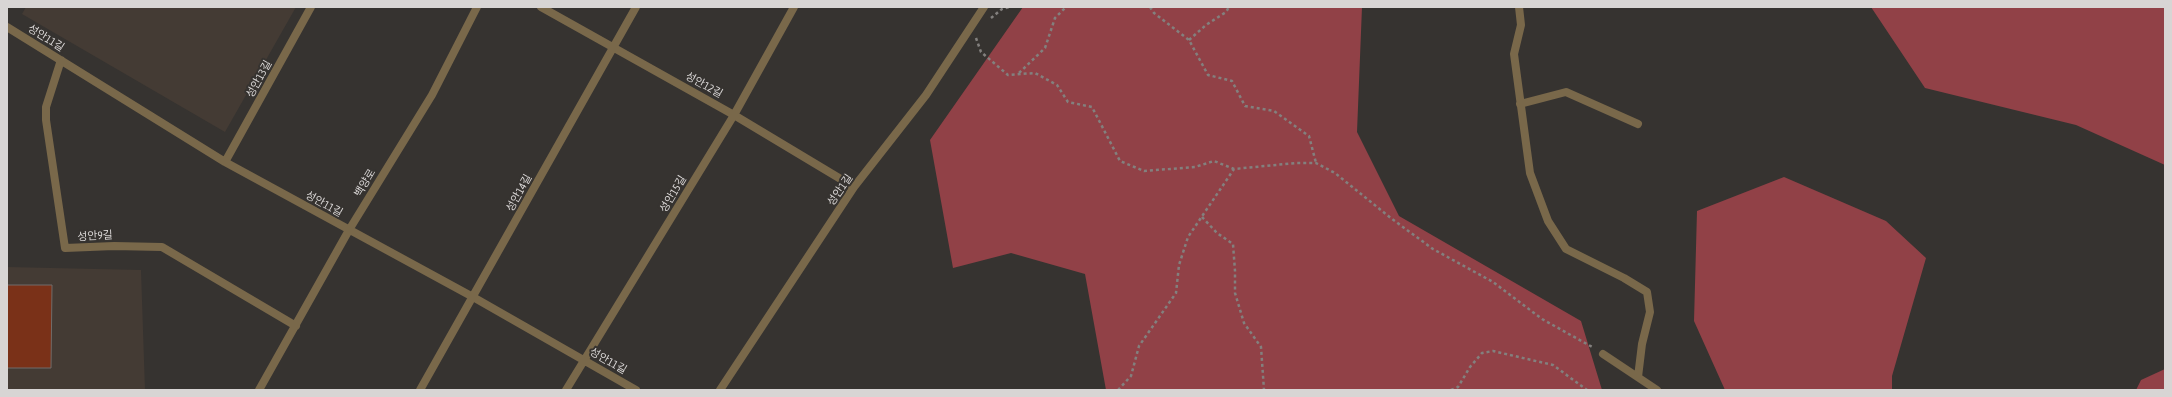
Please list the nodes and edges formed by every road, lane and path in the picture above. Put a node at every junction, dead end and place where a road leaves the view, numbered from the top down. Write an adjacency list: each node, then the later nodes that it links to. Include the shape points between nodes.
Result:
1 (311, 7): 20 (street, 성안13길)
2 (477, 7): 25 (street, 백양로, via 432,94)
3 (541, 7): 14 (street, 성안12길)
4 (636, 7): 14 (street, 성안14길)
5 (794, 7): 18 (street, 성안15길)
6 (984, 7): 11 (street, 성안1길)
7 (1066, 7): 16 (path, via 1055,18 1045,48)
8 (1150, 7): 13 (path)
9 (1229, 7): 13 (path)
10 (1518, 7): 17 (street, via 1522,25 1514,54)
11 (972, 26): 16 (path, via 981,52 1008,74); 23 (street, 성안1길, via 926,94)
12 (7, 27): 15 (street, 성안11길)
13 (1189, 40): 21 (path, via 1208,74 1232,81 1245,106 1274,111 1310,136)
14 (614, 47): 18 (street, 성안12길); 26 (street, 성안14길)
15 (61, 60): 20 (street, 성안11길); 27 (street, 성안9길, via 46,107 46,120 65,248 162,247)
16 (1019, 74): 22 (path, via 1035,73 1057,85 1068,102 1092,106 1120,161 1144,171 1195,166 1214,161)
17 (1520, 104): 19 (street, via 1566,92); 30 (street, via 1530,173 1548,221 1566,249 1647,292 1650,312 1642,344)
18 (734, 114): 23 (street, 성안12길); 29 (street, 성안15길)
19 (1638, 124)
20 (226, 162): 25 (street, 성안11길)
21 (1316, 162): 22 (path); 28 (path, via 1335,172 1392,219 1433,248 1493,282 1542,319)
22 (1234, 169): 24 (path)
23 (854, 187): 35 (street, 성안1길)
24 (1202, 217): 36 (path, via 1188,237 1179,265 1176,293 1139,346 1131,376); 37 (path, via 1233,244 1234,293 1244,322 1261,346)
25 (349, 230): 26 (street, 성안11길); 27 (street, 백양로)
26 (473, 297): 29 (street, 성안11길); 32 (street, 성안14길)
27 (296, 326): 31 (street, 백양로)
28 (1603, 354): 30 (street)
29 (584, 360): 33 (street, 성안15길); 34 (street, 성안11길)
30 (1638, 377): 40 (street)
31 (259, 390)
32 (420, 390)
33 (566, 390)
34 (636, 390)
35 (720, 390)
36 (1118, 390)
37 (1264, 390)
38 (1450, 390): 39 (path, via 1458,387 1482,352 1493,350 1553,365)
39 (1587, 390)
40 (1658, 390)

